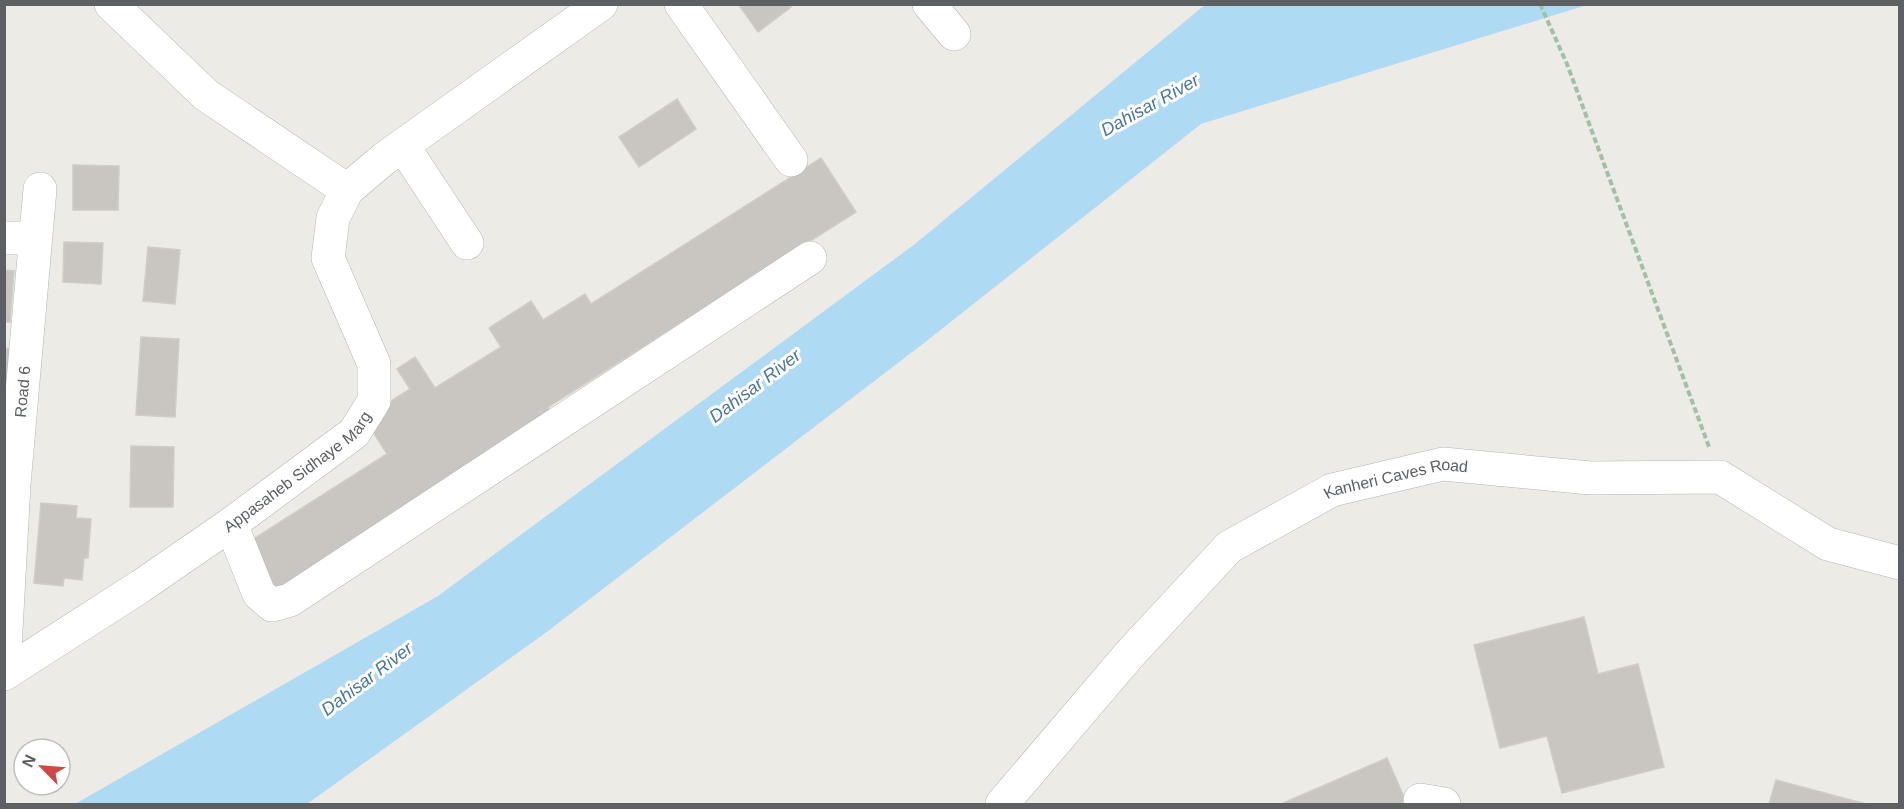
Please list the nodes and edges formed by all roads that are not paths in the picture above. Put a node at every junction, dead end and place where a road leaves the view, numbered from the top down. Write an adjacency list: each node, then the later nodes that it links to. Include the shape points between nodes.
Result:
1 (111, 4): 9 (street, via 206,95)
2 (601, 4): 6 (street, Appasaheb Sidhaye Marg)
3 (681, 4): 7 (street)
4 (929, 4): 5 (street)
5 (954, 34)
6 (403, 146): 9 (street, Appasaheb Sidhaye Marg); 11 (street)
7 (790, 160)
8 (40, 189): 10 (street, Road 6)
9 (347, 190): 14 (street, Appasaheb Sidhaye Marg, via 333,218 328,258 374,364 374,401 354,433)
10 (20, 238): 13 (street, Road 6)
11 (467, 243)
12 (810, 258): 14 (street, via 290,600 272,605 260,594)
13 (9, 484): 16 (street, Road 6)
14 (231, 524): 17 (street, Appasaheb Sidhaye Marg)
15 (1899, 564): 18 (street, Kanheri Caves Road, via 1828,544 1720,477 1590,478 1443,464 1332,490 1229,547 1129,655)
16 (4, 667)
17 (4, 674)
18 (1002, 804)

